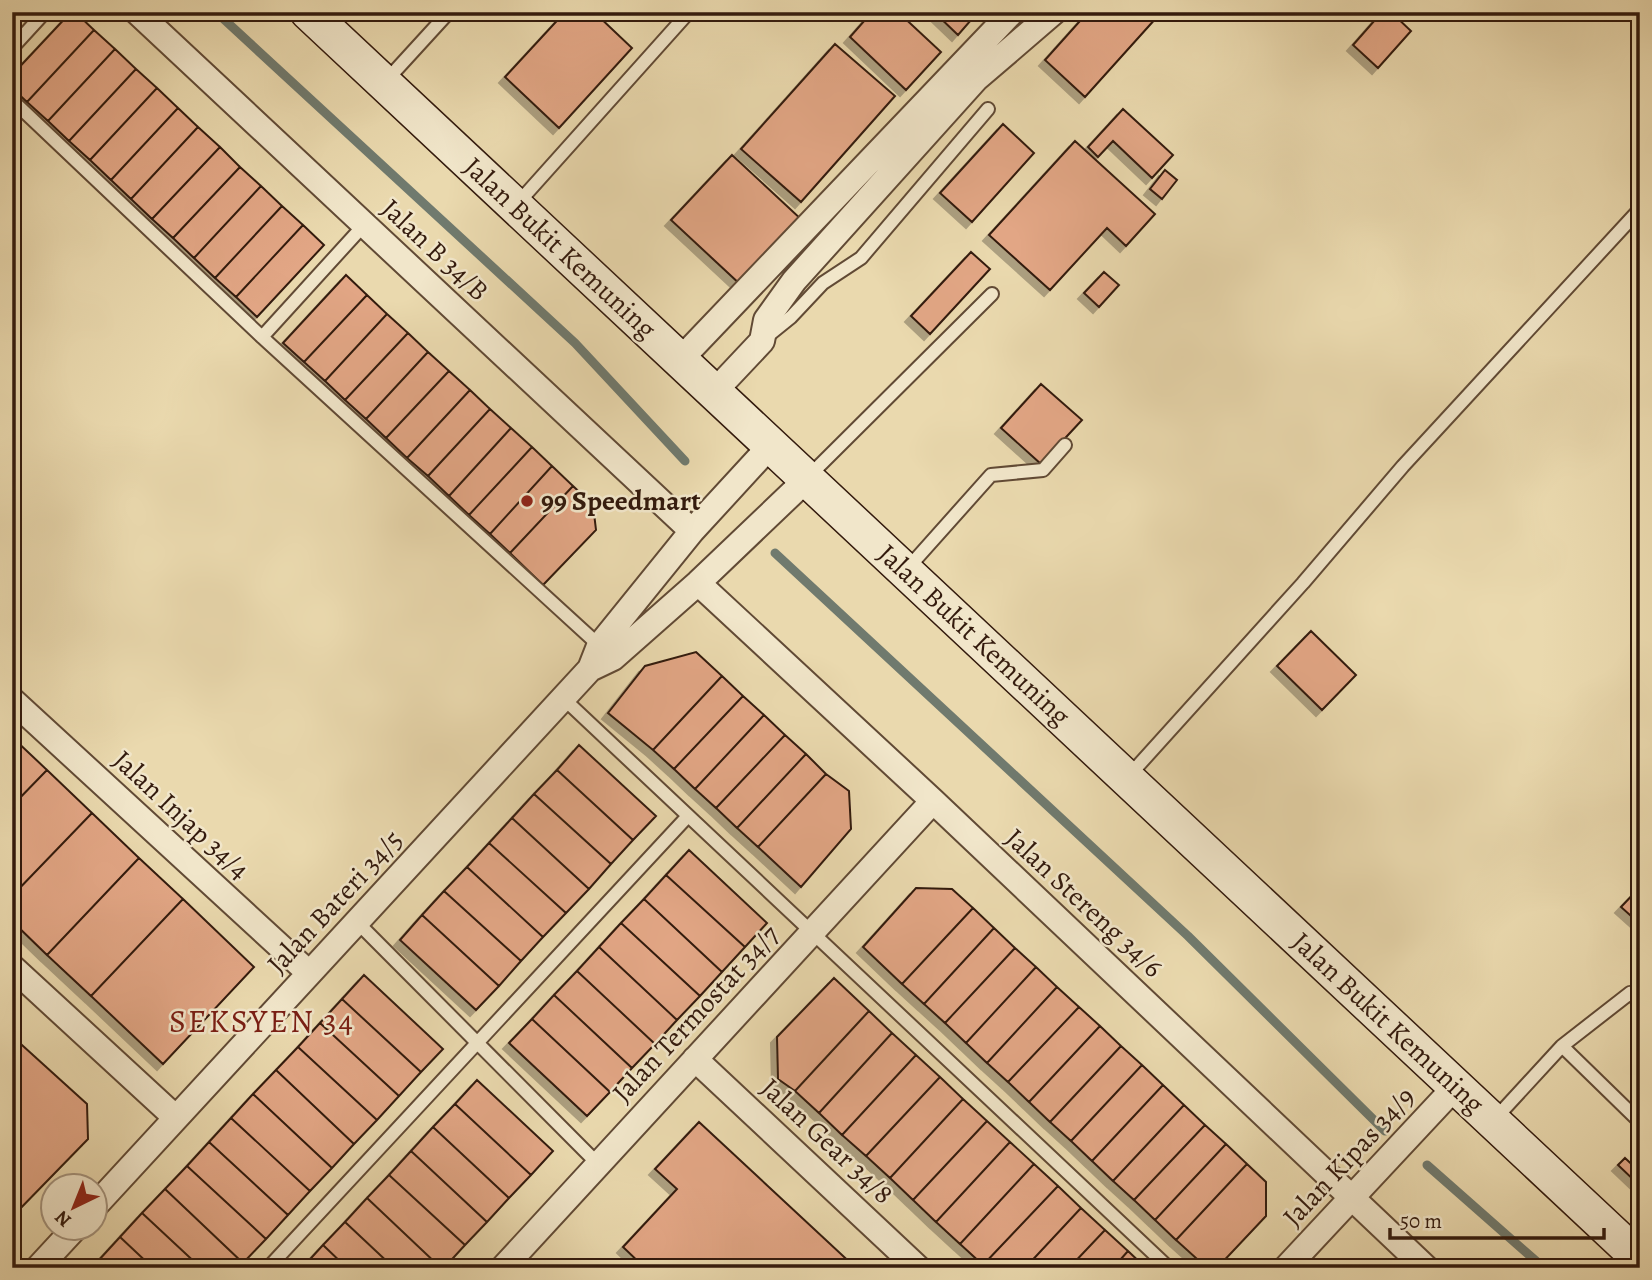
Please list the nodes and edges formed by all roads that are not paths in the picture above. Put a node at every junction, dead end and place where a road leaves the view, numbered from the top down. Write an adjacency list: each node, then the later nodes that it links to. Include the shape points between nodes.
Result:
1 (45, 12): 8 (lane)
2 (137, 12): 14 (street, Jalan B 34/B)
3 (308, 12): 9 (main road, Jalan Bukit Kemuning)
4 (449, 12): 9 (lane)
5 (689, 12): 12 (lane)
6 (1012, 12): 18 (street)
7 (1054, 12): 17 (street, via 976,79 794,281 766,320)
8 (12, 48)
9 (384, 83): 12 (main road, Jalan Bukit Kemuning)
10 (12, 100): 16 (lane)
11 (988, 109): 17 (lane, via 861,258 823,283)
12 (516, 206): 18 (main road, Jalan Bukit Kemuning)
13 (1640, 209): 29 (lane, via 1403,466)
14 (364, 225): 16 (lane); 23 (street, Jalan B 34/B)
15 (992, 295): 22 (lane)
16 (262, 337): 26 (lane)
17 (762, 341): 19 (street)
18 (680, 360): 19 (main road, Jalan Bukit Kemuning)
19 (714, 393): 20 (main road, Jalan Bukit Kemuning)
20 (771, 445): 22 (main road, Jalan Bukit Kemuning); 23 (street)
21 (1065, 445): 24 (lane, via 1043,470 991,475)
22 (807, 479): 24 (main road, Jalan Bukit Kemuning); 25 (street)
23 (692, 531): 26 (street)
24 (905, 571): 29 (main road, Jalan Bukit Kemuning)
25 (698, 583): 26 (street); 30 (street, Jalan Stereng 34/6)
26 (606, 652): 27 (street, Jalan Bateri 34/5)
27 (563, 698): 31 (lane); 32 (street, Jalan Bateri 34/5)
28 (12, 700): 35 (street, Jalan Injap 34/4)
29 (1126, 778): 40 (main road, Jalan Bukit Kemuning)
30 (933, 801): 33 (street, Jalan Termostat 34/7); 46 (street, Jalan Stereng 34/6)
31 (688, 816): 33 (lane); 37 (lane)
32 (357, 922): 35 (street, Jalan Bateri 34/5); 37 (lane)
33 (812, 932): 39 (street, Jalan Termostat 34/7); 53 (lane)
34 (12, 967): 41 (street)
35 (309, 973): 41 (street, Jalan Bateri 34/5)
36 (1640, 1002): 38 (lane, via 1630,993)
37 (476, 1042): 44 (lane); 50 (lane)
38 (1562, 1046): 42 (lane); 43 (lane)
39 (695, 1059): 44 (street, Jalan Termostat 34/7); 52 (street, Jalan Gear 34/8)
40 (1456, 1086): 42 (main road, Jalan Bukit Kemuning); 46 (street, Jalan Kipas 34/9)
41 (176, 1118): 45 (street, Jalan Bateri 34/5)
42 (1493, 1121): 48 (main road, Jalan Bukit Kemuning)
43 (1640, 1122)
44 (598, 1164): 51 (street, Jalan Termostat 34/7)
45 (108, 1191)
46 (1352, 1197): 54 (street, Jalan Kipas 34/9); 55 (street, Jalan Stereng 34/6)
47 (64, 1242): 49 (street)
48 (1640, 1259)
49 (46, 1265)
50 (268, 1268)
51 (503, 1268)
52 (918, 1268)
53 (1169, 1268)
54 (1286, 1268)
55 (1426, 1268)

